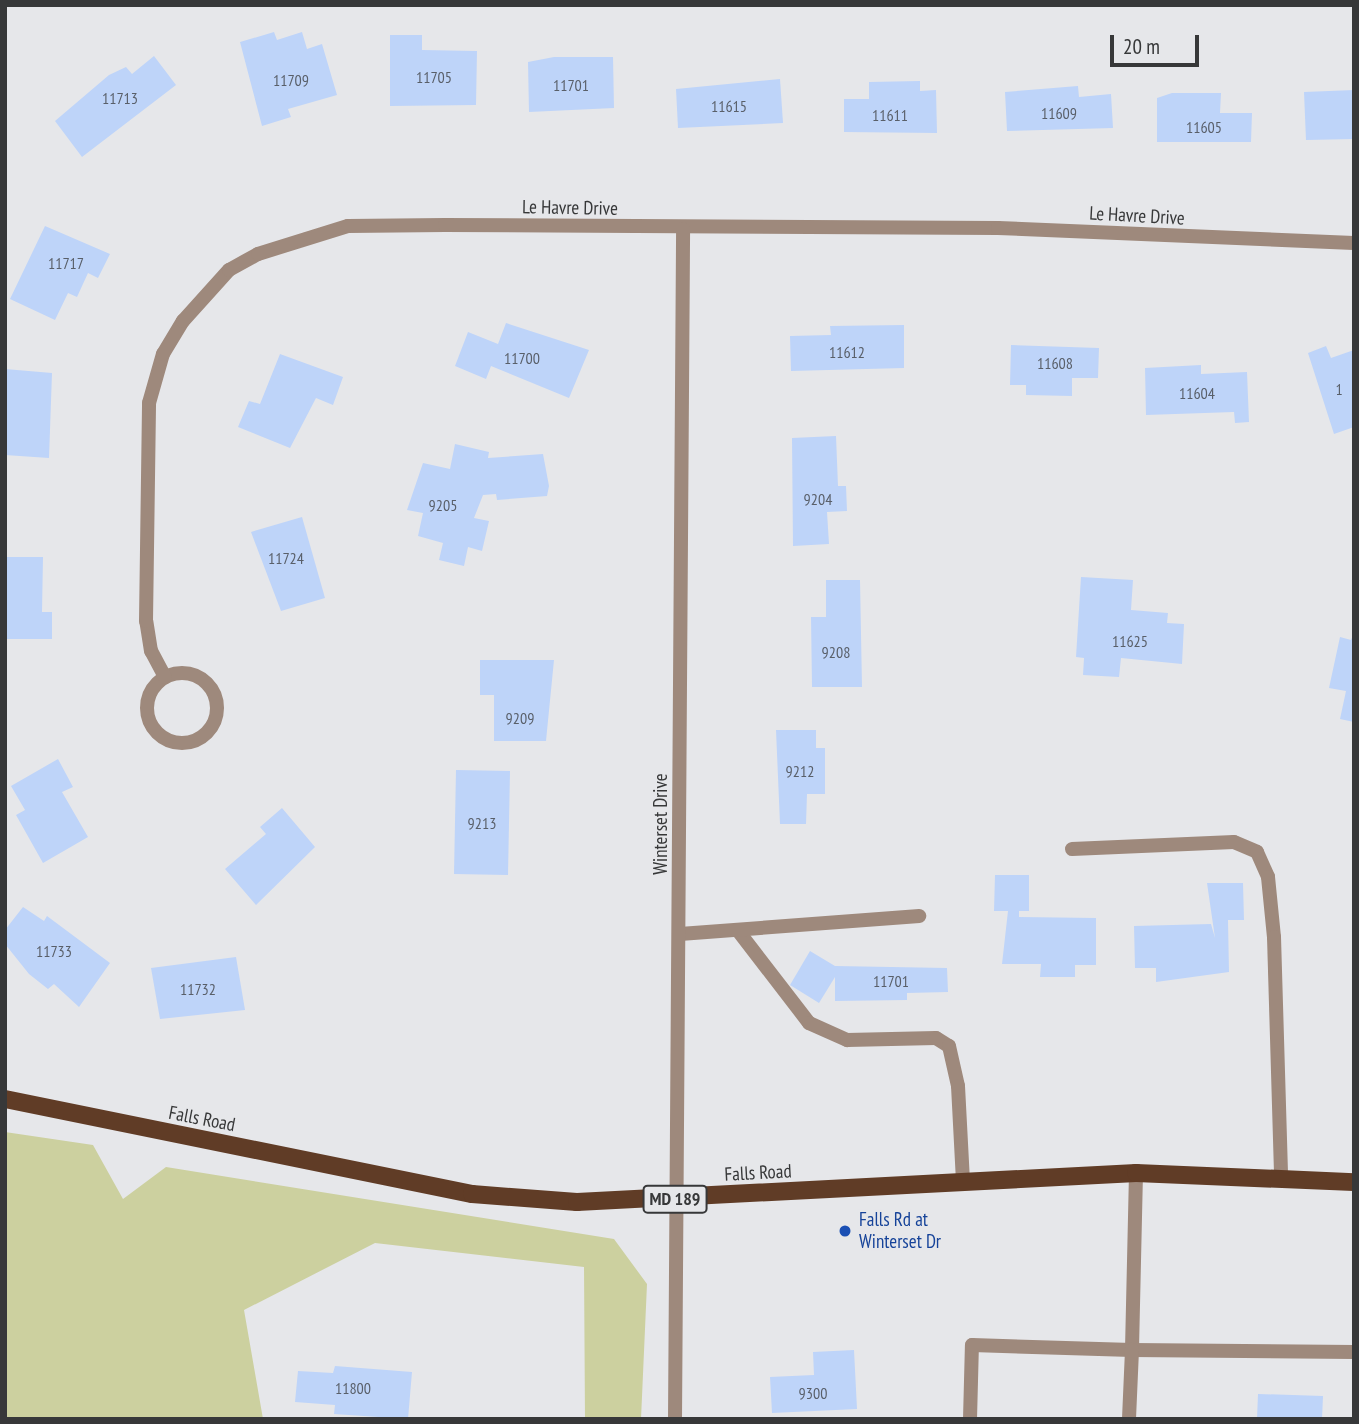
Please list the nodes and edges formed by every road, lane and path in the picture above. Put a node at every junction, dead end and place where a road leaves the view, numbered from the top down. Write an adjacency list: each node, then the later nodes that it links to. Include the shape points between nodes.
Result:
1 (683, 229): 2 (street, Le Havre Drive, via 998,229); 3 (street, Le Havre Drive, via 348,226 258,254 229,270 183,321 163,354 149,403 146,621); 7 (street, Winterset Drive)
2 (1354, 243)
3 (165, 677): 3 (street, via 148,697 151,724 172,741 198,739 215,718 212,691 192,674)
4 (1072, 849): 10 (street, via 1234,842 1257,852 1268,877 1274,937)
5 (919, 916): 6 (street)
6 (739, 932): 7 (street); 11 (street, via 809,1023 847,1040 936,1038 949,1046 958,1086)
7 (680, 934): 13 (street, Winterset Drive)
8 (5, 1099): 13 (main road, Falls Road / MD 189, via 472,1194 577,1202)
9 (1136, 1173): 10 (main road, Falls Road / MD 189); 11 (main road, Falls Road / MD 189); 14 (street)
10 (1281, 1177): 12 (main road, Falls Road / MD 189)
11 (963, 1181): 13 (main road, Falls Road / MD 189)
12 (1354, 1182)
13 (679, 1199): 16 (street, Winterset Drive)
14 (1132, 1350): 15 (street); 17 (street, via 972,1345); 18 (street)
15 (1354, 1352)
16 (675, 1419)
17 (970, 1419)
18 (1129, 1419)

